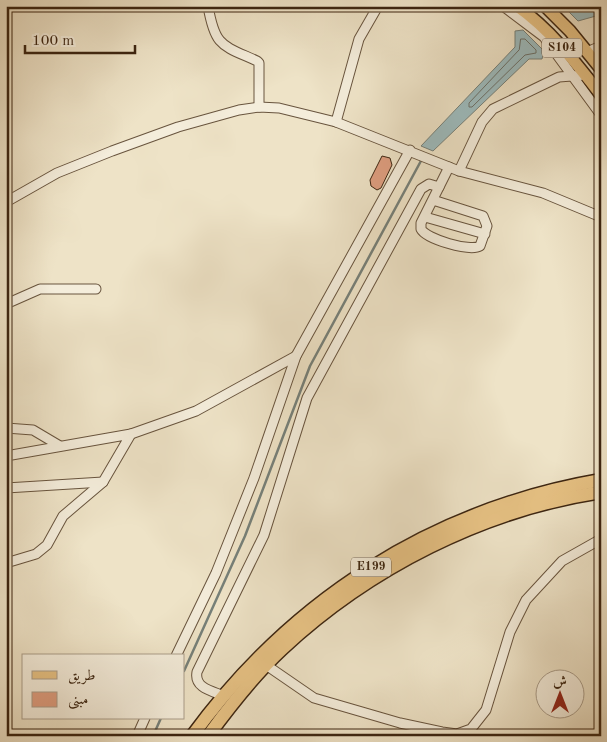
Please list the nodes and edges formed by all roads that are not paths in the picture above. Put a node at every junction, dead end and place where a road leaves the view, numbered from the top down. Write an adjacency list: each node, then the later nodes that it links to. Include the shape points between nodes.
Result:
1 (208, 6): 15 (street, via 218,41 259,63)
2 (378, 6): 17 (street, via 359,38)
3 (503, 6): 9 (street, via 544,37)
4 (517, 6): 7 (main road, S104)
5 (545, 6): 8 (main road, S104)
6 (601, 46): 8 (street)
7 (564, 49): 9 (street); 12 (main road, S104)
8 (587, 52): 10 (main road, S104)
9 (565, 64): 11 (street); 13 (street)
10 (601, 69)
11 (572, 76): 12 (street); 13 (street); 16 (street)
12 (585, 76): 14 (main road, S104)
13 (559, 77): 20 (street, via 493,109 482,122)
14 (601, 96)
15 (259, 107): 17 (street, via 279,108); 23 (street, via 178,127 112,151 57,173)
16 (601, 114)
17 (336, 122): 18 (street)
18 (410, 150): 19 (street); 29 (street)
19 (449, 167): 20 (street); 21 (street)
20 (459, 171): 24 (street, via 542,193)
21 (439, 187): 22 (street); 42 (street, via 429,184 421,189 307,398 264,535 197,672 199,685)
22 (433, 200): 25 (street); 26 (street, via 483,216 487,223)
23 (6, 202)
24 (601, 216)
25 (425, 217): 26 (street); 26 (street, via 421,226 424,234 469,249 480,246)
26 (484, 234)
27 (96, 289): 28 (street, via 40,289)
28 (6, 304)
29 (296, 356): 31 (street, via 196,411); 40 (street, via 254,478 219,565)
30 (6, 428): 32 (street, via 30,429)
31 (131, 434): 32 (street); 35 (street)
32 (60, 446): 33 (street)
33 (6, 456)
34 (601, 480): 42 (highway, E199, via 546,492 468,517 394,553 303,615 268,646)
35 (103, 482): 36 (street); 39 (street, via 63,516 42,549)
36 (6, 488)
37 (601, 492): 41 (highway, E199, via 550,502 473,527 402,562 359,588 308,626)
38 (601, 538): 41 (street, via 562,561 526,600 510,632 486,710 471,730 457,734 400,724 314,698)
39 (6, 563)
40 (177, 654)
41 (266, 665): 46 (highway, E199)
42 (224, 696): 45 (highway, E199)
43 (144, 720): 44 (street)
44 (137, 736)
45 (192, 736)
46 (208, 736)

